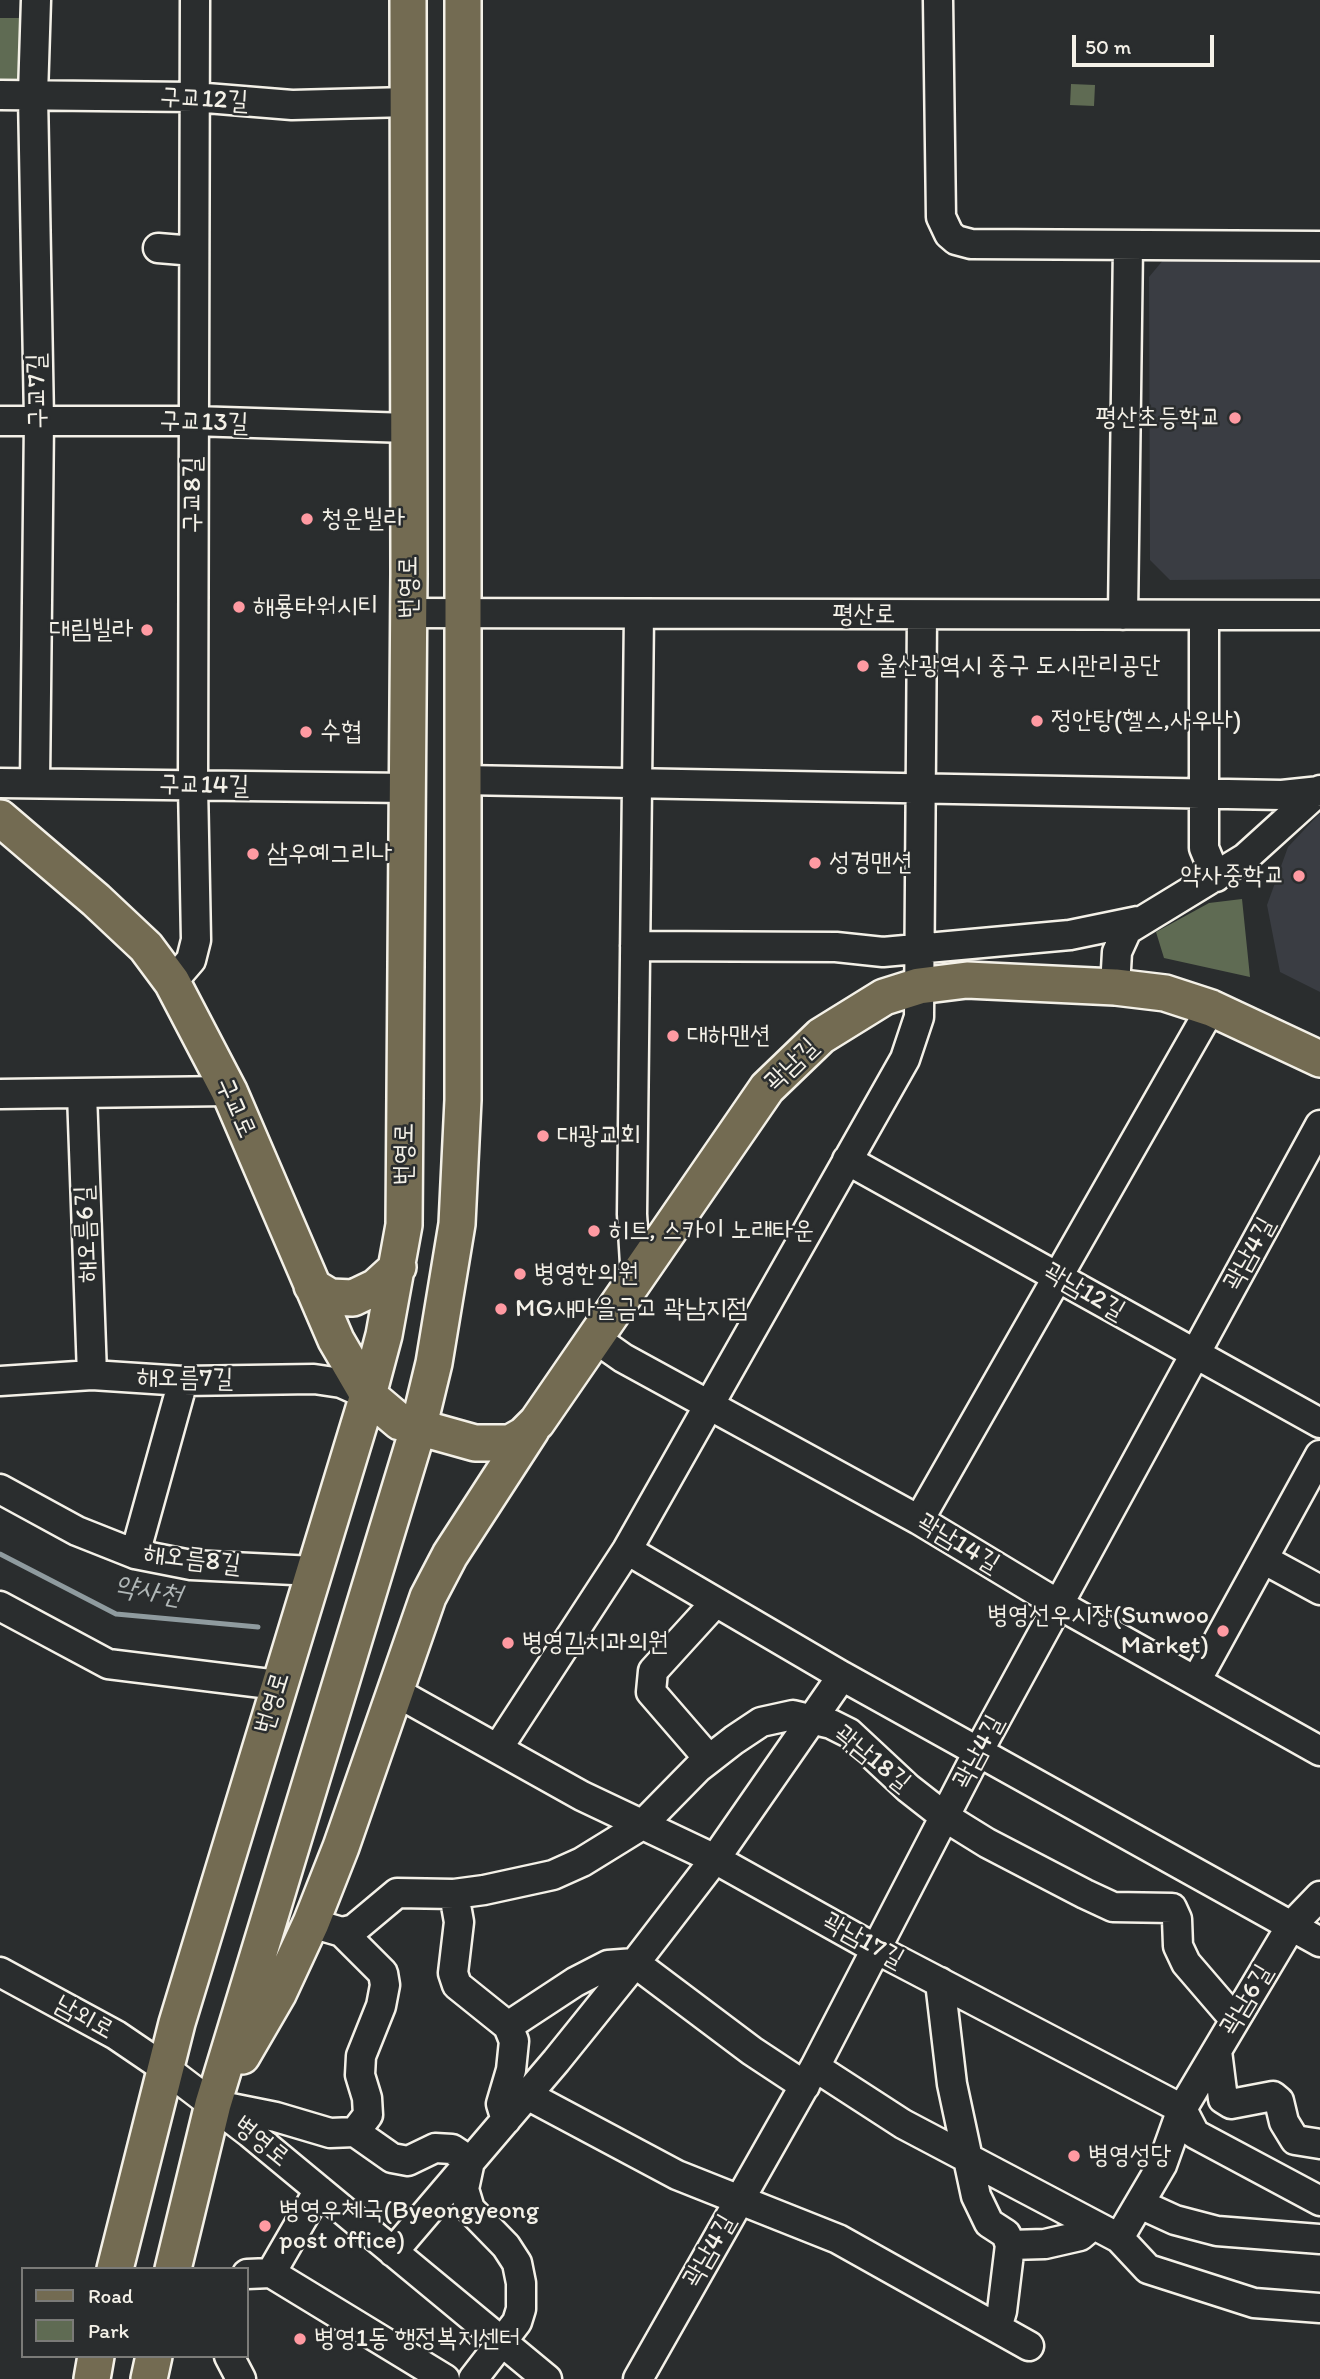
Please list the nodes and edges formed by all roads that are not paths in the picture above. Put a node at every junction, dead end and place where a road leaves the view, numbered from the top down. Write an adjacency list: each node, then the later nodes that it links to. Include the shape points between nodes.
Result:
1 (36, 0): 7 (street, 구교7길)
2 (195, 0): 8 (street, 구교8길)
3 (408, 0): 9 (main road, 번영로)
4 (464, 0): 19 (main road, 번영로)
5 (938, 0): 10 (street, via 941,217 949,234 971,244)
6 (0, 94): 7 (street, 구교12길)
7 (33, 95): 8 (street, 구교12길); 14 (street, 구교7길)
8 (194, 97): 9 (street, 구교12길, via 292,105); 13 (street, 구교8길)
9 (408, 102): 17 (main road, 번영로)
10 (1128, 245): 11 (street); 22 (street)
11 (1320, 246)
12 (158, 248): 13 (street)
13 (194, 251): 16 (street, 구교8길)
14 (39, 420): 15 (street, 구교13길); 16 (street, 구교13길); 26 (street, 구교7길)
15 (0, 421)
16 (193, 421): 17 (street, 구교13길); 29 (street, 구교8길)
17 (408, 428): 18 (main road, 번영로)
18 (408, 613): 19 (street, 평산로); 30 (main road, 번영로)
19 (464, 613): 20 (street, 평산로); 25 (main road, 번영로)
20 (639, 614): 21 (street, 평산로); 28 (street)
21 (922, 615): 22 (street, 평산로); 31 (street)
22 (1123, 615): 23 (street, 평산로)
23 (1204, 615): 24 (street, 평산로); 33 (street)
24 (1320, 615)
25 (463, 780): 28 (street); 62 (main road, 번영로, via 461,1169 449,1279)
26 (35, 782): 27 (street, 구교14길); 29 (street, 구교14길)
27 (0, 783)
28 (637, 783): 31 (street); 37 (street)
29 (193, 785): 30 (street, 구교14길); 39 (street, 구교8길, via 196,940 191,960)
30 (408, 788): 49 (main road, 번영로, via 406,1168)
31 (921, 788): 33 (street); 38 (street)
32 (1320, 791): 33 (street, via 1282,796); 35 (street, via 1262,844)
33 (1204, 794): 35 (street, via 1203,848)
34 (0, 818): 39 (main road, 구교로, via 146,947)
35 (1216, 877): 36 (street)
36 (1138, 921): 38 (street, via 1070,934); 41 (street, via 1120,940)
37 (635, 946): 38 (street, via 836,947 883,952); 51 (street, via 632,1214)
38 (921, 947): 40 (street)
39 (172, 982): 44 (main road, 구교로)
40 (919, 986): 41 (main road, 곽남길, via 967,980); 48 (street, via 919,1017 905,1059); 51 (main road, 곽남길, via 884,997 854,1014 789,1064 746,1116)
41 (1115, 987): 42 (main road, 곽남길, via 1165,993)
42 (1211, 1008): 43 (main road, 곽남길); 50 (street)
43 (1320, 1059)
44 (229, 1091): 45 (street); 52 (main road, 구교로)
45 (82, 1093): 46 (street); 55 (street, 해오름6길)
46 (0, 1094)
47 (1320, 1125): 54 (street, 곽남4길)
48 (847, 1160): 50 (street, 곽남12길); 59 (street)
49 (398, 1267): 52 (main road, via 376,1287 353,1298 330,1297); 58 (main road, 번영로)
50 (1057, 1277): 54 (street, 곽남12길); 65 (street)
51 (636, 1281): 53 (main road, 곽남길)
52 (312, 1286): 58 (main road, 구교로)
53 (596, 1339): 59 (street, 곽남14길); 60 (main road, 곽남길)
54 (1195, 1355): 61 (street, 곽남12길); 72 (street, 곽남4길)
55 (92, 1376): 56 (street, 해오름7길); 57 (street, 해오름7길)
56 (0, 1381)
57 (183, 1381): 58 (street, 해오름7길, via 314,1379 341,1382); 67 (street)
58 (368, 1395): 62 (main road, 구교로, via 400,1422); 69 (main road, 번영로)
59 (709, 1406): 65 (street, 곽남14길); 66 (street)
60 (537, 1422): 62 (main road, 곽남길, via 517,1439 495,1445); 77 (main road, via 450,1555 428,1597)
61 (1320, 1423)
62 (418, 1429): 101 (main road, 번영로)
63 (1320, 1455): 68 (street)
64 (0, 1489): 67 (street, 해오름8길, via 77,1531)
65 (919, 1520): 72 (street, 곽남14길)
66 (627, 1550): 71 (street); 79 (street)
67 (135, 1554): 69 (street, 해오름8길, via 191,1565)
68 (1263, 1559): 70 (street); 75 (street)
69 (314, 1571): 76 (main road, 번영로)
70 (1320, 1590)
71 (715, 1603): 74 (street); 82 (street, via 653,1671 651,1692)
72 (1058, 1604): 75 (street, 곽남14길); 81 (street, 곽남4길)
73 (0, 1606): 76 (street, via 108,1664)
74 (842, 1676): 78 (street); 81 (street)
75 (1196, 1681): 80 (street, 곽남14길)
76 (278, 1685): 98 (main road, 번영로)
77 (394, 1691): 79 (street, 곽남17길); 89 (main road, via 341,1847)
78 (813, 1720): 82 (street, 곽남18길, via 779,1716); 83 (street, 곽남18길, via 849,1733); 85 (street)
79 (498, 1748): 84 (street, 곽남17길)
80 (1320, 1751)
81 (978, 1752): 83 (street, 곽남4길); 88 (street)
82 (709, 1759): 84 (street, 곽남18길)
83 (945, 1817): 91 (street, 곽남4길); 95 (street, 곽남18길, via 1113,1907 1172,1908 1178,1946 1186,1963)
84 (642, 1825): 85 (street, 곽남17길); 86 (street, 곽남18길, via 552,1875)
85 (715, 1859): 91 (street, 곽남17길); 92 (street)
86 (454, 1894): 89 (street, 곽남18길, via 397,1893 354,1929); 96 (street, via 459,1922 453,1973 457,1985)
87 (1320, 1896): 88 (street, 곽남6길)
88 (1291, 1926): 90 (street); 95 (street, 곽남6길)
89 (327, 1928): 101 (main road, via 278,1994); 104 (street, via 383,1973 385,1985 361,2056 368,2115)
90 (1320, 1942)
91 (876, 1949): 94 (street, 곽남17길); 99 (street, 곽남4길)
92 (635, 1963): 96 (street, via 608,1965); 99 (street); 100 (street)
93 (0, 1972): 98 (street, 남외로, via 116,2035)
94 (940, 1982): 102 (street, 곽남17길); 107 (street, via 952,2084)
95 (1235, 2020): 97 (street, 곽남6길)
96 (508, 2026): 103 (street, via 514,2041 501,2104)
97 (1217, 2051): 102 (street, 곽남6길); 105 (street, via 1223,2099 1231,2104 1273,2096 1295,2140)
98 (166, 2069): 101 (street, 병영로); 117 (main road, 번영로)
99 (810, 2076): 107 (street); 109 (street, 곽남4길)
100 (527, 2095): 103 (street); 109 (street, via 677,2175)
101 (213, 2104): 104 (street, via 330,2133); 108 (street, 병영로); 118 (main road, 번영로)
102 (1182, 2109): 110 (street, 곽남17길, via 1195,2134); 111 (street, 곽남6길, via 1162,2165)
103 (506, 2120): 106 (street)
104 (355, 2132): 106 (street, via 392,2158 408,2161 419,2153 444,2148)
105 (1320, 2144)
106 (471, 2161): 116 (street); 122 (street, via 464,2189 470,2209 506,2246 517,2263 521,2283 517,2322)
107 (970, 2161): 112 (street); 115 (street, via 976,2196 989,2223 1006,2234)
108 (319, 2190): 116 (street, 병영로); 119 (street)
109 (740, 2200): 121 (street, via 838,2239); 133 (street, 곽남4길)
110 (1320, 2201)
111 (1140, 2204): 113 (street, 곽남6길); 114 (street, via 1175,2220 1217,2231)
112 (1093, 2225): 113 (street); 115 (street, via 1080,2236)
113 (1119, 2238): 120 (street, via 1149,2269 1191,2284 1254,2303)
114 (1320, 2239)
115 (1010, 2245): 121 (street)
116 (393, 2252): 122 (street, 병영로)
117 (116, 2267)
118 (173, 2267)
119 (259, 2274): 130 (street)
120 (1320, 2308)
121 (996, 2328): 123 (street)
122 (502, 2341): 131 (street); 132 (street, 병영로)
123 (1029, 2346)
124 (96, 2358): 127 (main road)
125 (154, 2358): 128 (main road)
126 (230, 2358): 129 (street)
127 (92, 2379)
128 (149, 2379)
129 (241, 2379)
130 (445, 2379)
131 (472, 2379)
132 (547, 2379)
133 (638, 2379)

